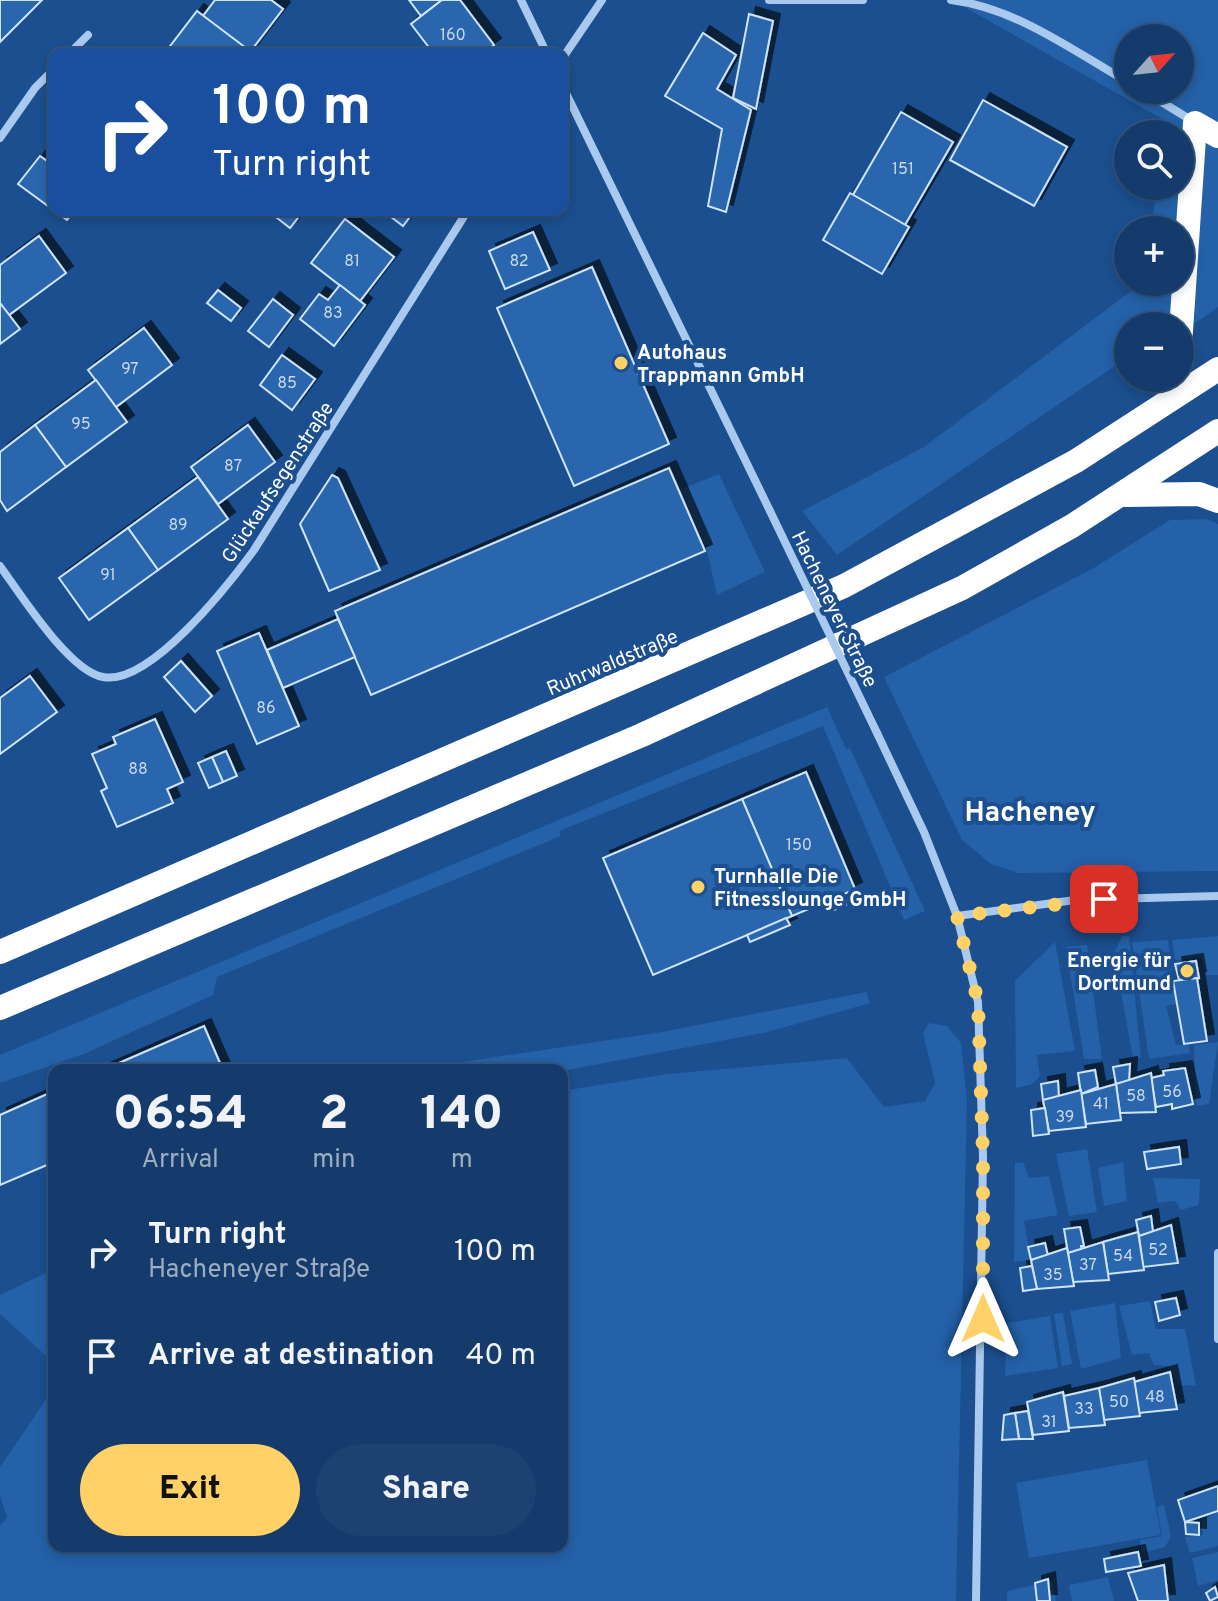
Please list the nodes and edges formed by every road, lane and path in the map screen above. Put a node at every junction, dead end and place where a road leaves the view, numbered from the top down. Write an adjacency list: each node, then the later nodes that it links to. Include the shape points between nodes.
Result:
1 (521, 0): 8 (street)
2 (602, 0): 9 (street)
3 (769, 0): 4 (street)
4 (863, 0)
5 (951, 0): 10 (street, via 1013,16)
6 (88, 35): 7 (street)
7 (75, 48)
8 (544, 48)
9 (568, 50)
10 (1114, 74)
11 (48, 75): 16 (street)
12 (1164, 104): 14 (street)
13 (568, 105): 27 (street, Hacheneyer Straße, bridge, via 877,733)
14 (1195, 123): 15 (highway); 18 (highway)
15 (1218, 136)
16 (0, 138)
17 (464, 216): 25 (street, Glückaufsegenstraße, via 254,550 167,648 131,674 103,677 67,655)
18 (1182, 312)
19 (1218, 369): 21 (highway, Ruhrwaldstraße)
20 (1161, 392): 21 (highway)
21 (1146, 417): 28 (highway, Ruhrwaldstraße, via 1006,501 844,586)
22 (1218, 431): 23 (highway)
23 (1119, 496): 24 (highway, via 1199,494); 29 (highway, via 962,588 642,735)
24 (1218, 501)
25 (0, 566)
26 (1218, 896): 27 (street, via 1075,900)
27 (957, 916): 32 (street, Hacheneyer Straße, via 978,1002 983,1157)
28 (0, 952)
29 (0, 1008)
30 (1218, 1253): 31 (street)
31 (1218, 1339)
32 (976, 1601)

